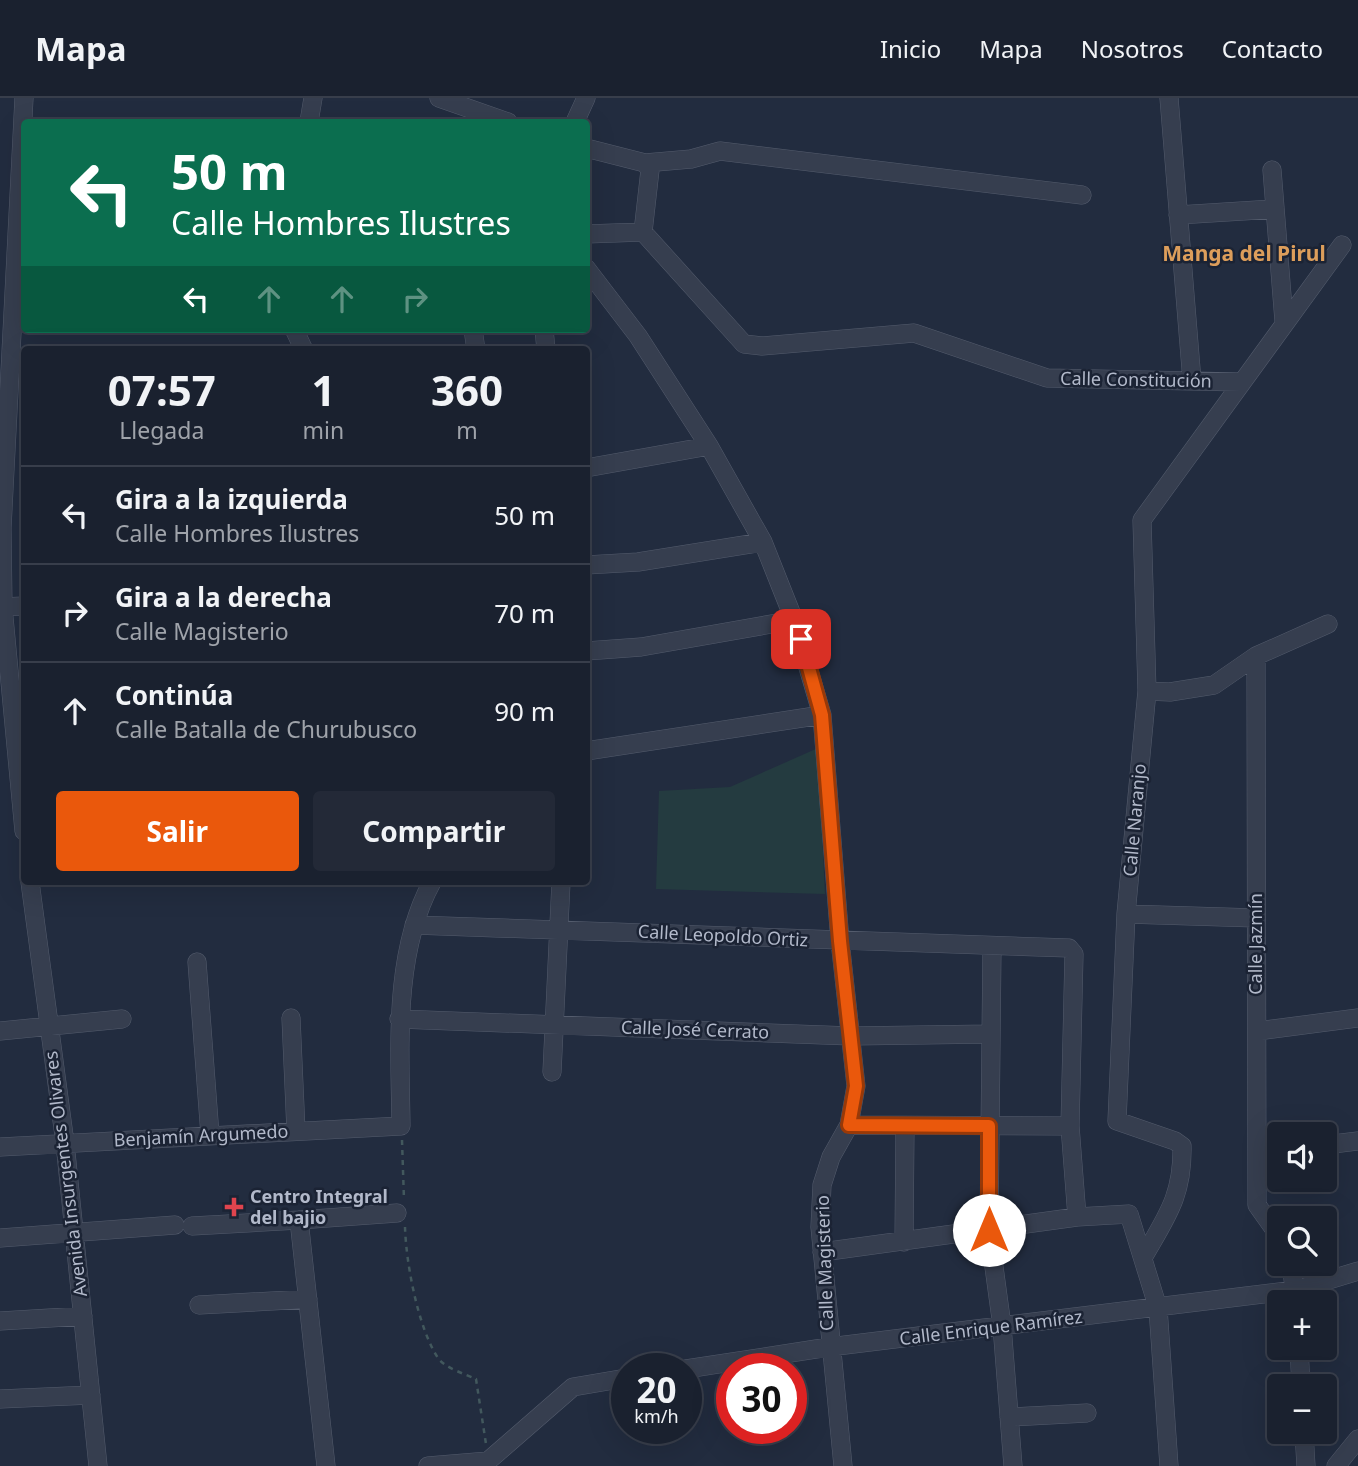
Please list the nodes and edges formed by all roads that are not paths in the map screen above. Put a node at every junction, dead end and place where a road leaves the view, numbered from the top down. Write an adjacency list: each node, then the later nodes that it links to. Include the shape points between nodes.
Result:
1 (24, 98): 6 (street)
2 (313, 98): 7 (street)
3 (439, 98): 8 (street)
4 (586, 98): 9 (street)
5 (1169, 98): 15 (street)
6 (24, 119)
7 (310, 119)
8 (499, 119)
9 (576, 119)
10 (590, 149): 11 (street)
11 (645, 163): 13 (street, via 720,151); 18 (street, via 650,170)
12 (1272, 170): 14 (street)
13 (1082, 195)
14 (1274, 209): 15 (street); 23 (street)
15 (1178, 215): 24 (street)
16 (0, 228): 17 (street)
17 (21, 228)
18 (643, 232): 19 (street); 24 (street, Calle Constitución, via 744,344 914,333 1047,378)
19 (590, 233)
20 (1342, 245): 23 (street)
21 (21, 246): 26 (street)
22 (590, 273): 27 (street, Calle Magisterio, via 638,336)
23 (1284, 321): 25 (street)
24 (1192, 381): 25 (street, Calle Constitución)
25 (1241, 382): 38 (street, Calle Naranjo, via 1142,520)
26 (11, 427): 29 (street)
27 (709, 446): 28 (street); 30 (street, Calle Magisterio)
28 (590, 467)
29 (1, 528): 33 (street)
30 (763, 542): 31 (street, via 638,562); 34 (street, Calle Magisterio)
31 (590, 565)
32 (21, 606): 33 (street)
33 (2, 607): 39 (street)
34 (794, 620): 36 (street); 40 (street, Calle Magisterio)
35 (1328, 624): 37 (street)
36 (590, 652)
37 (1256, 656): 38 (street, via 1214,685); 47 (street, Calle Jazmín)
38 (1147, 691): 46 (street, Calle Naranjo)
39 (13, 706): 42 (street)
40 (822, 715): 41 (street); 50 (street, Calle Magisterio)
41 (590, 750)
42 (21, 797)
43 (30, 885): 58 (street, Avenida Insurgentes Olivares)
44 (430, 885): 48 (street)
45 (561, 885): 49 (street)
46 (1126, 914): 47 (street); 85 (street, Calle Naranjo, via 1117,1121 1182,1146 1177,1200)
47 (1256, 918): 60 (street, Calle Jazmín)
48 (414, 925): 49 (street, Calle Leopoldo Ortiz); 54 (street)
49 (558, 928): 50 (street, Calle Leopoldo Ortiz); 57 (street)
50 (840, 941): 51 (street, Calle Leopoldo Ortiz); 62 (street, Calle Magisterio)
51 (992, 947): 61 (street); 67 (street, Calle Leopoldo Ortiz, via 1073,950)
52 (197, 962): 69 (street)
53 (291, 1018): 68 (street)
54 (399, 1018): 57 (street, Calle José Cerrato); 68 (street, Benjamín Argumedo, via 401,1126)
55 (1358, 1018): 60 (street)
56 (122, 1019): 58 (street)
57 (554, 1025): 62 (street, Calle José Cerrato); 63 (street)
58 (49, 1027): 59 (street); 71 (street, Avenida Insurgentes Olivares)
59 (0, 1031)
60 (1257, 1031): 75 (street, Calle Jazmín)
61 (991, 1034): 62 (street, Calle José Cerrato); 66 (street)
62 (851, 1036): 64 (street, Calle Magisterio, via 856,1086)
63 (552, 1072)
64 (849, 1125): 65 (street); 84 (street, Calle Magisterio, via 822,1185)
65 (905, 1126): 66 (street); 83 (street)
66 (989, 1126): 67 (street); 80 (street)
67 (1070, 1126): 77 (street)
68 (296, 1131): 69 (street, Benjamín Argumedo)
69 (210, 1135): 71 (street, Benjamín Argumedo)
70 (1358, 1141): 72 (street)
71 (65, 1143): 73 (street, Benjamín Argumedo); 81 (street, Avenida Insurgentes Olivares)
72 (1337, 1144)
73 (0, 1147)
74 (1267, 1153): 75 (street)
75 (1257, 1154): 78 (street, Calle Jazmín, via 1257,1205)
76 (402, 1213): 79 (street)
77 (1077, 1217): 80 (street); 85 (street, via 1129,1213)
78 (1267, 1219)
79 (299, 1220): 81 (street); 88 (street)
80 (989, 1230): 83 (street); 94 (street)
81 (74, 1231): 82 (street); 92 (street, Avenida Insurgentes Olivares)
82 (0, 1238)
83 (904, 1241): 84 (street)
84 (822, 1252): 95 (street, Calle Magisterio)
85 (1144, 1256): 91 (street)
86 (1358, 1271): 87 (street, Calle Enrique Ramírez)
87 (1311, 1290)
88 (307, 1299): 90 (street); 106 (street)
89 (1267, 1299): 91 (street, Calle Enrique Ramírez)
90 (199, 1305)
91 (1158, 1308): 94 (street, Calle Enrique Ramírez); 110 (street)
92 (83, 1316): 93 (street); 98 (street, Avenida Insurgentes Olivares)
93 (0, 1321)
94 (1002, 1326): 95 (street, Calle Enrique Ramírez); 101 (street)
95 (829, 1347): 96 (street, Calle Enrique Ramírez); 108 (street, Calle Magisterio)
96 (702, 1367)
97 (611, 1381): 104 (street, via 573,1387)
98 (91, 1395): 99 (street); 105 (street, Avenida Insurgentes Olivares)
99 (0, 1399)
100 (1087, 1413): 101 (street)
101 (1009, 1417): 109 (street)
102 (1358, 1439): 112 (street)
103 (1305, 1444): 111 (street)
104 (489, 1463): 107 (street)
105 (98, 1466)
106 (326, 1466)
107 (428, 1466)
108 (843, 1466)
109 (1013, 1466)
110 (1169, 1466)
111 (1306, 1466)
112 (1336, 1466)

